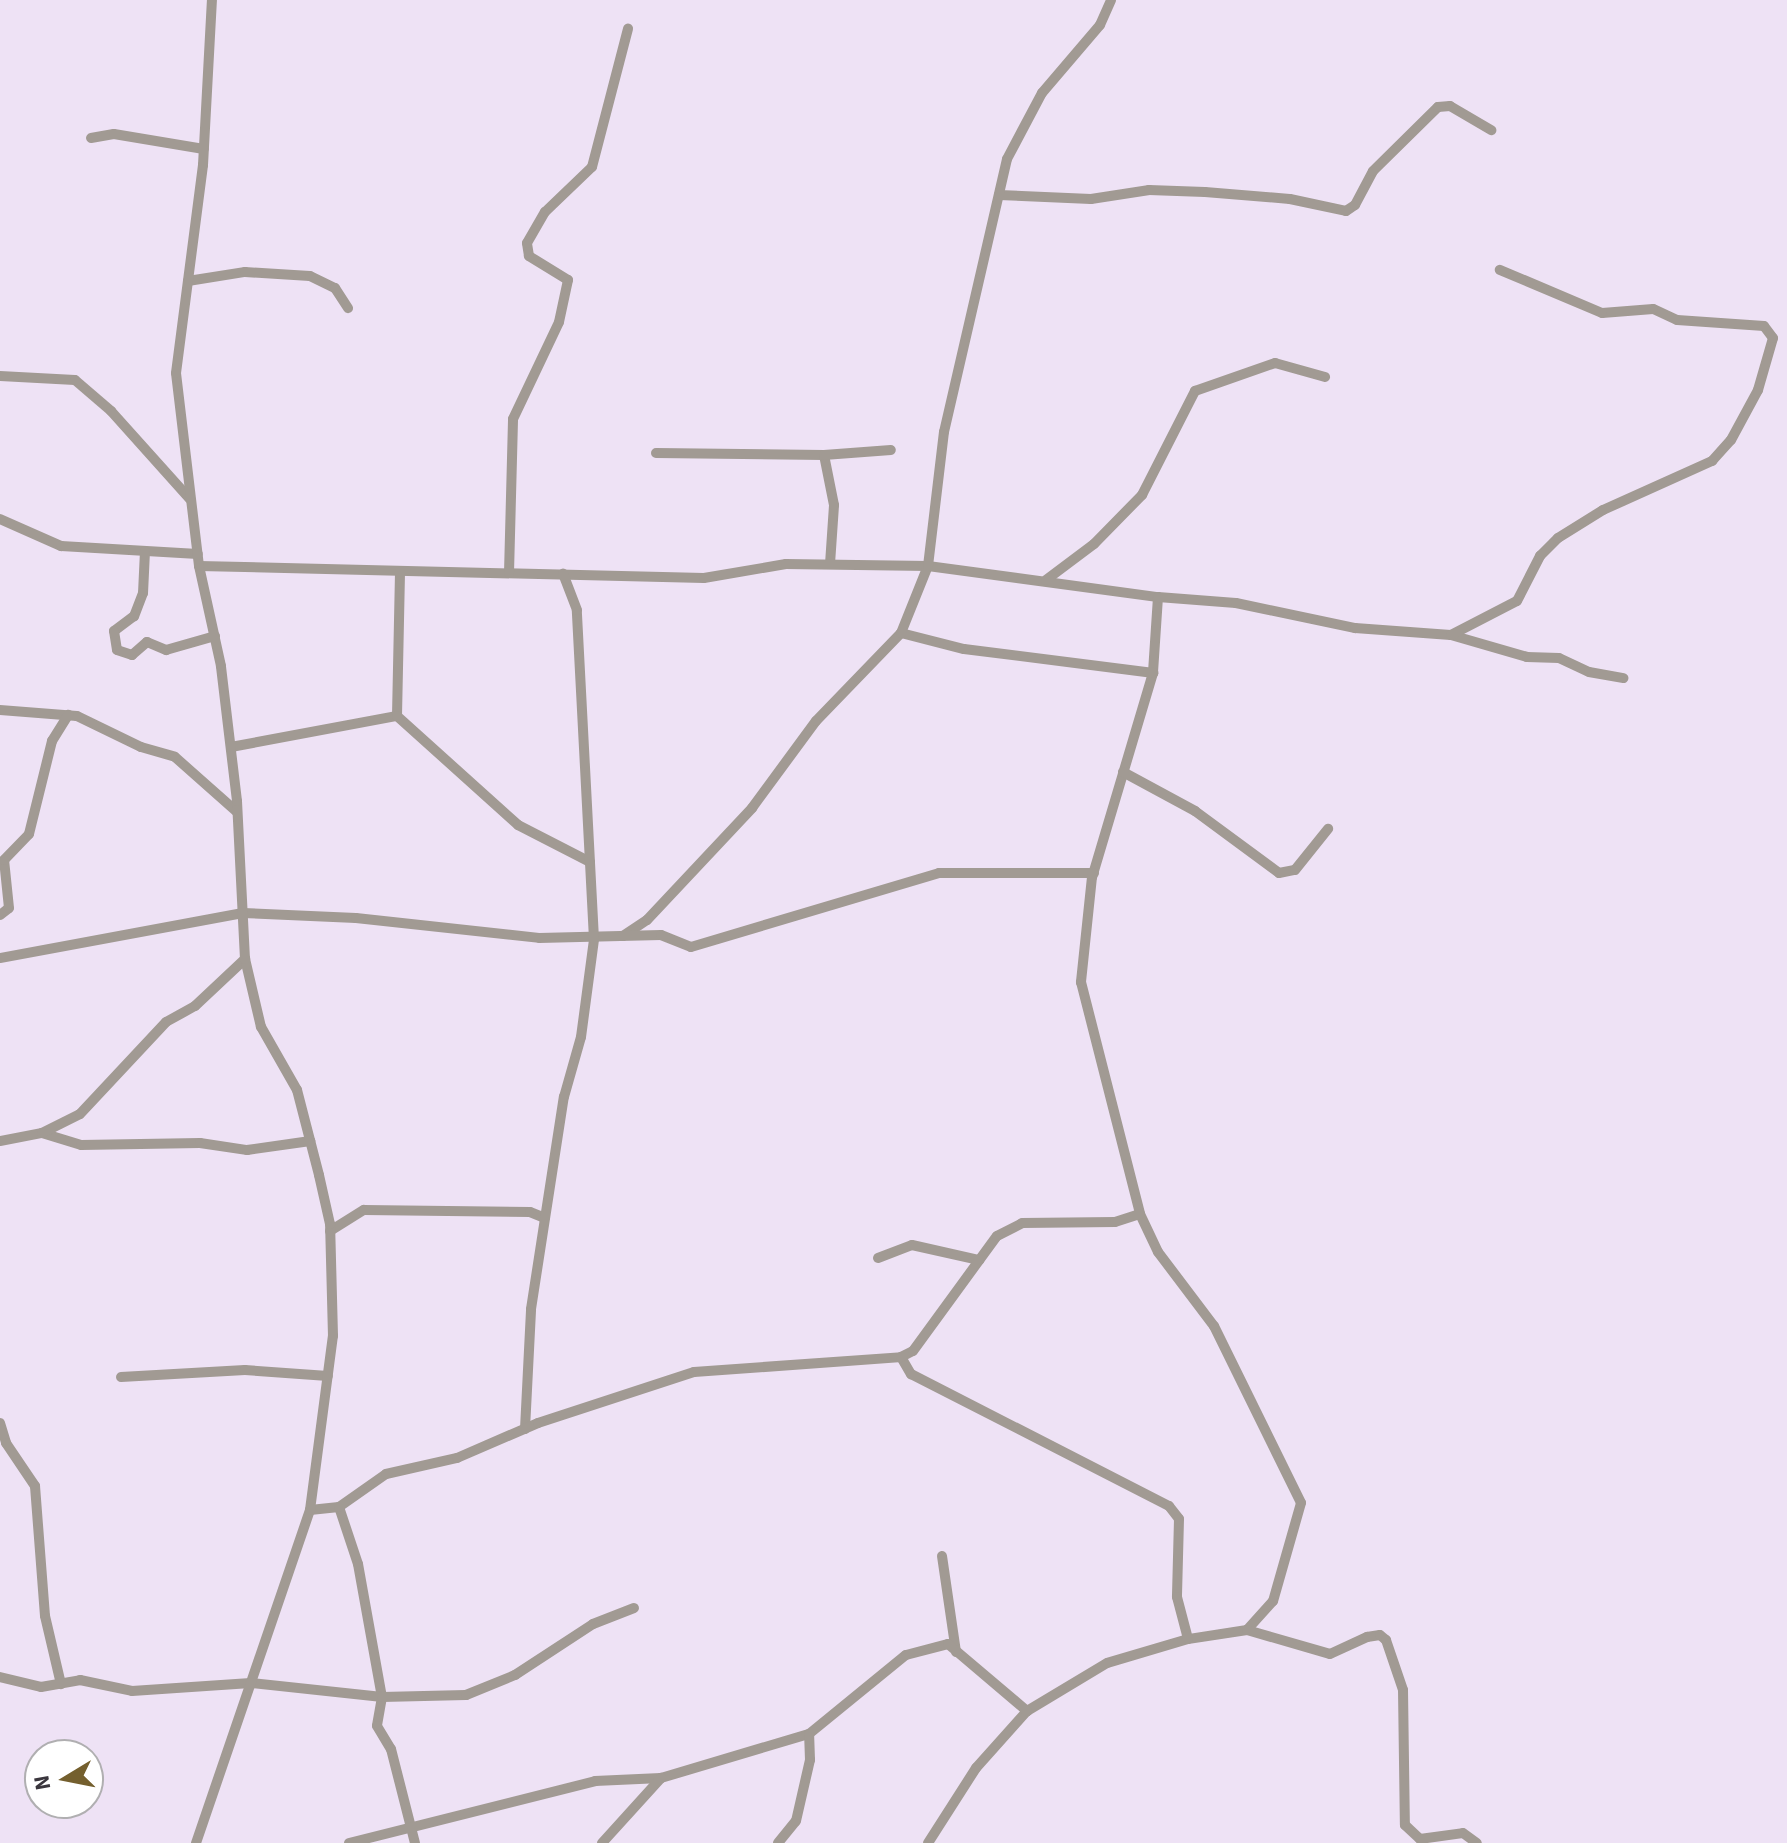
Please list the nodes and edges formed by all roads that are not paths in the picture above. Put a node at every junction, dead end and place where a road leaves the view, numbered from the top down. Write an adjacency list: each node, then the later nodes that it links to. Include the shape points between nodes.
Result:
1 (212, 0): 6 (street)
2 (1111, 0): 7 (street, via 1100,25 1029,112 1007,159)
3 (628, 29): 24 (street, via 592,167 545,212 527,243 529,256 567,275 568,285 543,361 515,411)
4 (1491, 130): 7 (street, via 1450,106 1438,107 1373,171 1346,211 1290,199 1205,192 1149,190 1091,199)
5 (91, 138): 6 (street, via 114,134)
6 (204, 149): 9 (street)
7 (999, 195): 22 (street, via 944,432)
8 (1500, 270): 29 (street, via 1602,313 1653,309 1677,320 1764,326 1773,338 1758,390 1731,440 1712,461 1603,510 1558,538 1540,556 1517,601)
9 (188, 281): 10 (street, via 245,272 310,276 335,288); 16 (street, via 176,373)
10 (348, 308)
11 (0, 376): 16 (street, via 75,380 111,411)
12 (1325, 377): 26 (street, via 1275,363 1195,391 1142,495 1094,544)
13 (891, 450): 15 (street)
14 (656, 453): 15 (street)
15 (824, 455): 20 (street, via 834,505)
16 (191, 501): 19 (street)
17 (0, 519): 18 (street, via 61,546)
18 (145, 551): 19 (street); 30 (street, via 143,593 134,616 114,631 117,650 132,655 147,642 166,650)
19 (198, 554): 21 (street)
20 (830, 564): 22 (street); 25 (street, via 786,564 704,578)
21 (199, 566): 23 (street); 30 (street)
22 (928, 566): 26 (street); 28 (street)
23 (400, 571): 24 (street); 35 (street)
24 (509, 573): 25 (street)
25 (563, 574): 40 (street, via 577,610)
26 (1046, 580): 27 (street)
27 (1158, 597): 29 (street, via 1236,603 1355,628); 31 (street)
28 (901, 633): 31 (street, via 964,649); 44 (street, via 816,721 752,808 647,920)
29 (1451, 635): 32 (street)
30 (215, 636): 36 (street)
31 (1153, 673): 37 (street)
32 (1623, 678)
33 (0, 710): 34 (street)
34 (68, 715): 38 (street, via 175,757); 43 (street, via 52,741 29,834 4,860 9,908)
35 (397, 716): 36 (street); 40 (street, via 518,825)
36 (231, 747): 38 (street)
37 (1123, 772): 39 (street, via 1195,811 1279,873 1295,870); 41 (street)
38 (237, 812): 42 (street)
39 (1328, 829)
40 (590, 862): 45 (street)
41 (1094, 873): 44 (street, via 939,873 691,947 661,935); 51 (street, via 1081,982)
42 (243, 913): 45 (street); 46 (street); 47 (street)
43 (0, 915)
44 (621, 937): 45 (street)
45 (594, 939): 52 (street, via 581,1037 564,1097)
46 (0, 958)
47 (245, 959): 48 (street, via 195,1006 166,1022 80,1114); 50 (street, via 261,1027 297,1090)
48 (42, 1133): 49 (street); 50 (street, via 81,1145 200,1143 247,1150)
49 (0, 1141)
50 (310, 1141): 53 (street)
51 (1140, 1214): 55 (street, via 1115,1222 1022,1223 997,1236); 65 (street, via 1158,1252 1214,1326 1301,1503 1273,1601)
52 (545, 1218): 53 (street, via 530,1212 364,1210); 60 (street, via 531,1309)
53 (330, 1231): 57 (street, via 333,1336)
54 (878, 1258): 55 (street, via 912,1245)
55 (979, 1260): 56 (street, via 913,1351)
56 (901, 1357): 60 (street, via 694,1372); 66 (street, via 911,1374 1169,1506 1179,1519 1177,1597)
57 (328, 1376): 58 (street, via 245,1370); 62 (street)
58 (121, 1377)
59 (0, 1423): 70 (street, via 6,1443 35,1486 45,1616)
60 (525, 1429): 61 (street, via 457,1458 386,1474)
61 (339, 1507): 62 (street); 71 (street, via 358,1564)
62 (310, 1510): 69 (street)
63 (942, 1556): 67 (street)
64 (634, 1608): 71 (street, via 593,1624 515,1675 466,1695)
65 (1247, 1630): 66 (street); 82 (street, via 1330,1654 1367,1637 1380,1635 1386,1640 1403,1690 1405,1825 1420,1839 1463,1833)
66 (1188, 1639): 72 (street, via 1107,1663)
67 (956, 1652): 72 (street); 73 (street, via 948,1644 906,1655)
68 (0, 1677): 70 (street, via 41,1687)
69 (251, 1683): 70 (street, via 132,1691 80,1680); 71 (street); 76 (street)
70 (61, 1684)
71 (382, 1697): 75 (street, via 377,1726 391,1749)
72 (1027, 1711): 81 (street, via 976,1768)
73 (809, 1734): 74 (street); 80 (street, via 810,1760 796,1821)
74 (661, 1778): 75 (street, via 595,1781); 79 (street)
75 (410, 1828): 77 (street); 78 (street)
76 (196, 1843)
77 (349, 1843)
78 (415, 1843)
79 (602, 1843)
80 (778, 1843)
81 (928, 1843)
82 (1477, 1843)

